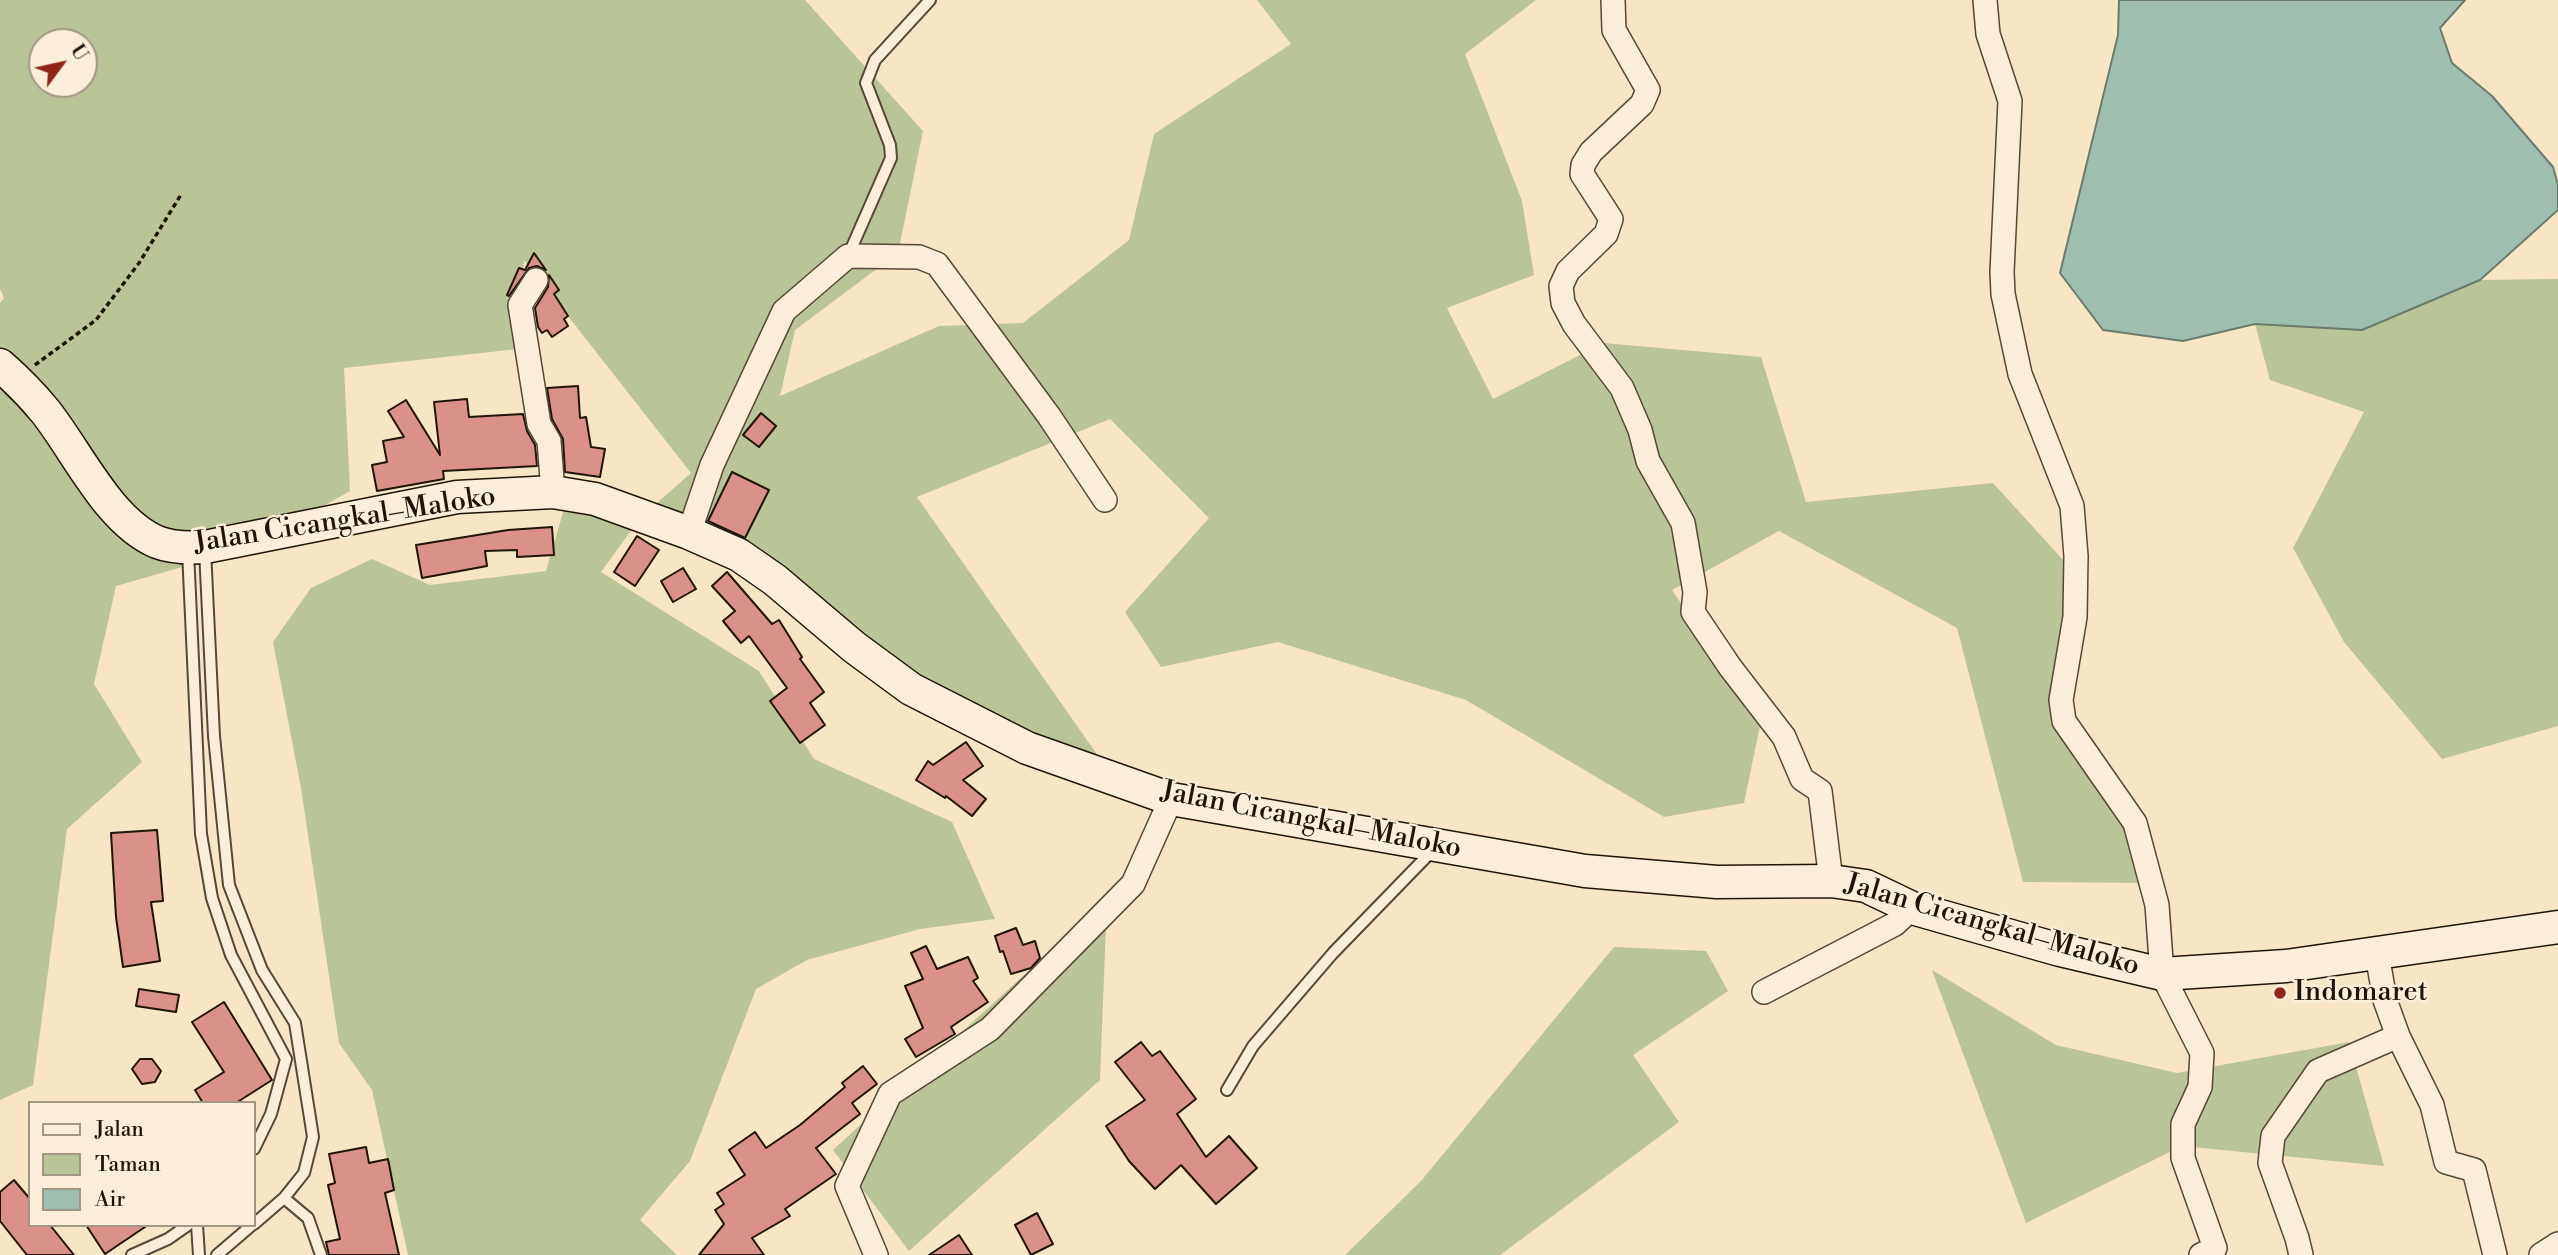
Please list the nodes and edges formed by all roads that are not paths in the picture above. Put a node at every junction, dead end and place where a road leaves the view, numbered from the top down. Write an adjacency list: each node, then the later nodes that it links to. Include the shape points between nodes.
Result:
1 (930, 0): 4 (lane, via 875,60 866,83 891,158)
2 (1613, 0): 13 (street, via 1614,30 1648,90 1642,104 1583,165 1582,174 1611,219 1606,234 1568,271 1562,286 1563,303 1622,388 1648,461 1683,523 1695,592 1693,612 1784,737 1802,779 1821,791)
3 (1985, 0): 17 (street, via 1988,34 2010,101 2003,294 2020,374 2072,506 2075,617 2062,711 2064,721 2135,823 2157,905)
4 (848, 256): 8 (street, via 919,257 937,264); 9 (street, via 784,311 712,465)
5 (536, 280): 7 (street, via 520,305 539,424 550,442)
6 (10, 373): 10 (street, Jalan Cicangkal–Maloko, via 46,412 131,525 157,542)
7 (553, 492): 9 (street, Jalan Cicangkal–Maloko, via 595,499); 10 (street, Jalan Cicangkal–Maloko, via 457,498)
8 (1105, 500)
9 (689, 533): 11 (street, Jalan Cicangkal–Maloko, via 739,555 775,580 911,689 1027,748)
10 (196, 547): 21 (lane, via 201,834 212,898 232,955 286,1059 271,1114); 22 (lane, via 229,885 262,970 295,1023 313,1137 304,1173)
11 (1171, 799): 12 (street, Jalan Cicangkal–Maloko); 32 (street, via 1133,884 990,1029 890,1094 846,1186)
12 (1437, 845): 13 (street, Jalan Cicangkal–Maloko, via 1585,872 1717,882); 20 (lane, via 1333,953 1253,1046)
13 (1830, 880): 14 (street, Jalan Cicangkal–Maloko, via 1866,886)
14 (1912, 908): 17 (street, Jalan Cicangkal–Maloko); 18 (street, via 1895,924)
15 (2558, 927): 16 (street, Jalan Cicangkal–Maloko)
16 (2377, 954): 17 (street, Jalan Cicangkal–Maloko, via 2286,966); 19 (street, via 2385,1000)
17 (2162, 974): 33 (street, via 2202,1054 2200,1087 2183,1124 2183,1158 2215,1248)
18 (1764, 992)
19 (2398, 1036): 34 (street, via 2318,1071 2273,1136 2270,1163); 35 (street, via 2432,1105 2446,1162 2474,1170)
20 (1227, 1090)
21 (256, 1145)
22 (284, 1198): 23 (lane); 31 (lane, via 308,1219)
23 (256, 1221)
24 (185, 1227): 28 (lane)
25 (197, 1227): 29 (lane)
26 (250, 1227): 30 (lane)
27 (2558, 1244): 36 (street)
28 (132, 1255)
29 (199, 1255)
30 (217, 1255)
31 (321, 1255)
32 (876, 1255)
33 (2201, 1255)
34 (2301, 1255)
35 (2495, 1255)
36 (2542, 1255)

